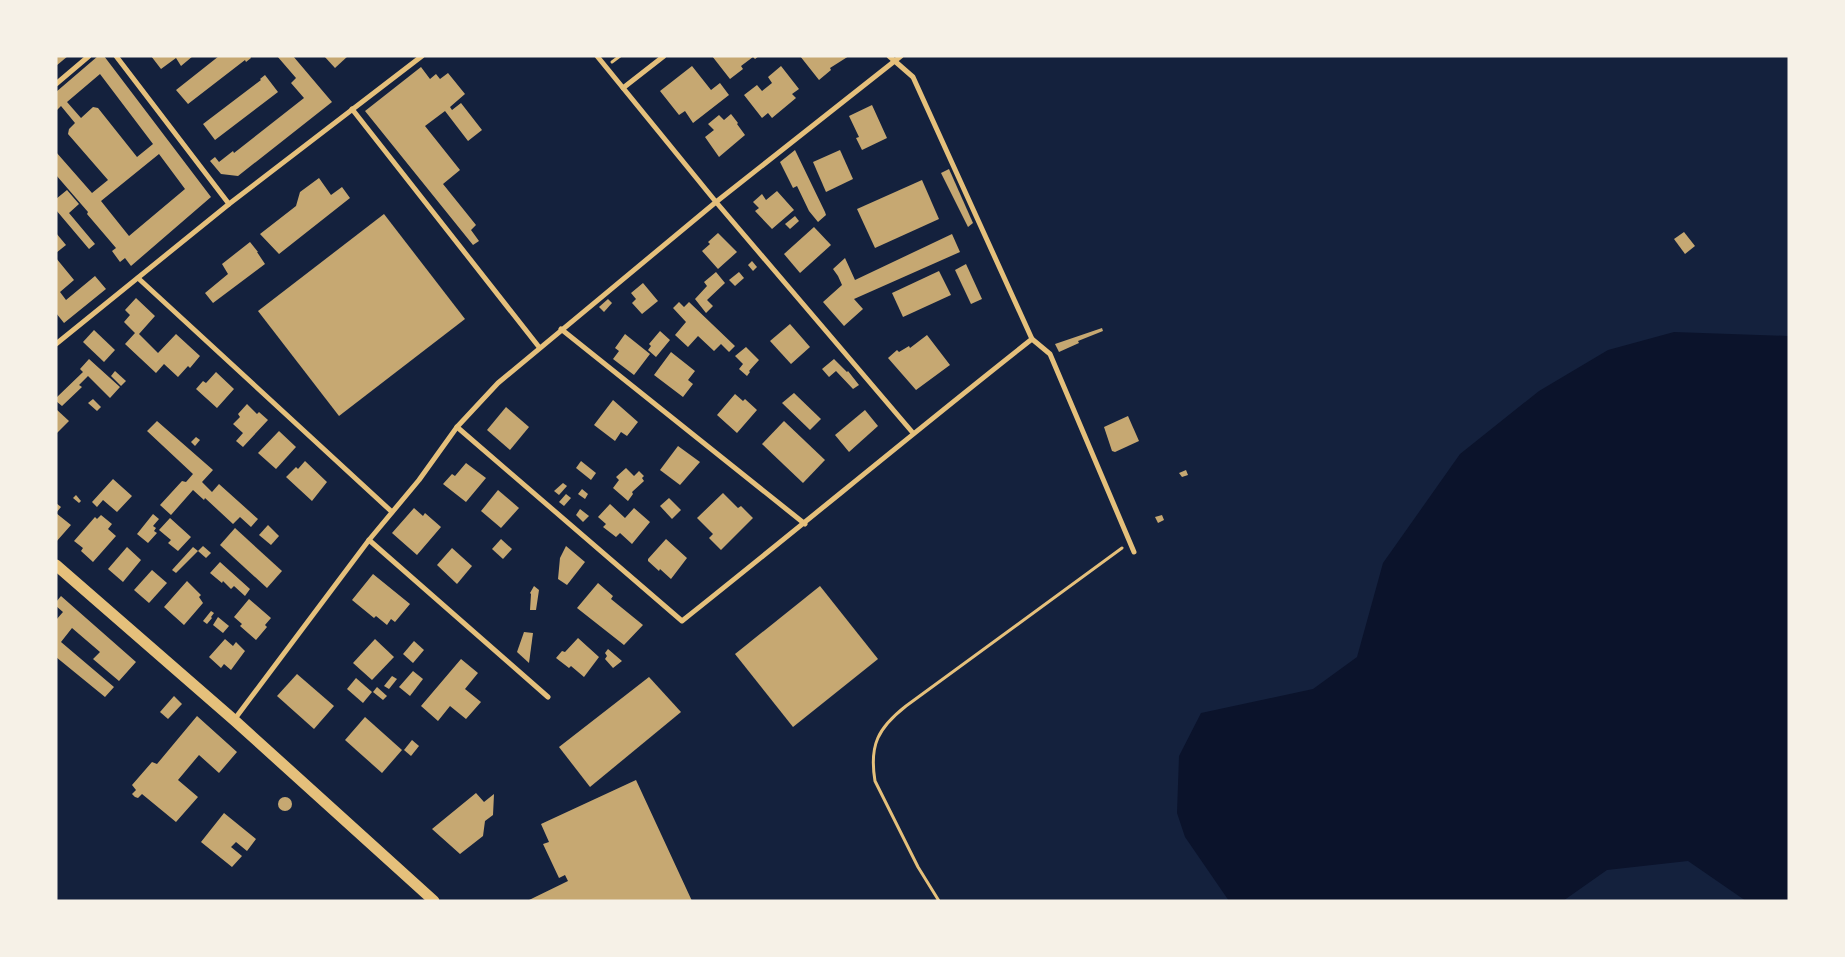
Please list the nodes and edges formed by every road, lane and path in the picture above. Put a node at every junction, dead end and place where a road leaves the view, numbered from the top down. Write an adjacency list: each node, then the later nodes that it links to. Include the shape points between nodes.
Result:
1 (89, 56): 9 (street)
2 (116, 56): 13 (street)
3 (422, 56): 11 (street)
4 (597, 56): 10 (street)
5 (664, 56): 10 (street)
6 (890, 56): 8 (street)
7 (901, 56): 8 (street)
8 (894, 62): 12 (street); 16 (street, via 913,77)
9 (56, 84)
10 (623, 88): 12 (street)
11 (352, 110): 13 (street); 18 (street)
12 (716, 202): 15 (street); 20 (street)
13 (229, 204): 14 (street)
14 (138, 278): 17 (street); 21 (street)
15 (561, 329): 18 (street); 22 (street)
16 (1032, 339): 20 (street); 24 (street, via 1050,354)
17 (56, 344)
18 (539, 347): 19 (street, via 498,383)
19 (457, 427): 21 (street); 22 (street, via 682,621)
20 (913, 433): 22 (street)
21 (392, 512): 23 (street)
22 (805, 524)
23 (370, 540): 27 (street); 28 (street)
24 (1129, 543): 25 (street); 30 (path, via 906,706 884,725 877,737 873,759 875,781)
25 (1134, 552)
26 (56, 565): 28 (main road)
27 (548, 697)
28 (234, 720): 29 (main road)
29 (434, 901)
30 (939, 901)

